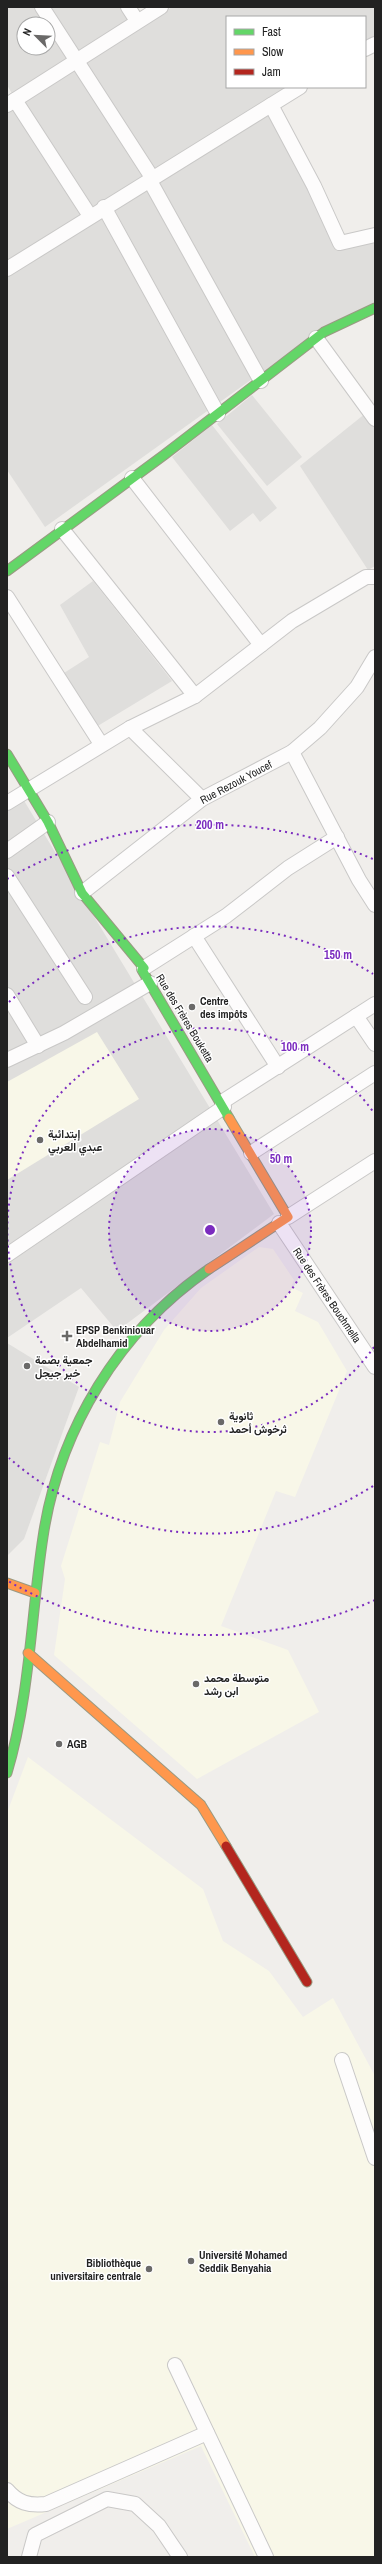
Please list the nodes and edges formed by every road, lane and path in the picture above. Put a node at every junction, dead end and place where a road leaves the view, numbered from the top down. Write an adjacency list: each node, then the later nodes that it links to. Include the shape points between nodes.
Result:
1 (42, 7): 7 (street)
2 (128, 7): 4 (street)
3 (162, 7): 4 (street)
4 (137, 21): 7 (street)
5 (375, 44): 6 (street)
6 (366, 48)
7 (76, 60): 9 (street); 11 (street)
8 (298, 88): 10 (street)
9 (10, 100): 13 (street)
10 (271, 105): 11 (street); 14 (street, via 314,186 340,243)
11 (152, 180): 12 (street); 18 (street)
12 (104, 207): 13 (street); 19 (street)
13 (90, 216): 15 (street)
14 (375, 235)
15 (7, 269)
16 (375, 308): 17 (main road)
17 (316, 338): 18 (main road); 20 (street)
18 (261, 381): 19 (main road)
19 (218, 414): 21 (main road)
20 (375, 419)
21 (132, 478): 22 (main road); 26 (street)
22 (62, 529): 23 (main road); 28 (street)
23 (7, 571)
24 (375, 577): 26 (street, via 366,577 292,621)
25 (7, 597): 30 (street)
26 (261, 645): 28 (street)
27 (375, 657): 31 (street, Rue Rezouk Youcef, via 357,687 320,728)
28 (195, 696): 29 (street)
29 (130, 728): 30 (street); 34 (street)
30 (101, 744): 33 (street)
31 (292, 752): 34 (street, Rue Rezouk Youcef); 37 (street)
32 (7, 754): 33 (main road, Rue des Frères Bouketta)
33 (28, 789): 35 (street); 36 (main road, Rue des Frères Bouketta)
34 (202, 799): 40 (street, Rue Rezouk Youcef)
35 (7, 803)
36 (48, 822): 38 (street); 40 (main road, Rue des Frères Bouketta)
37 (337, 837): 41 (street); 42 (street, via 288,868 226,916)
38 (7, 851)
39 (7, 876): 46 (street)
40 (82, 893): 43 (main road, Rue des Frères Bouketta)
41 (374, 901)
42 (194, 936): 43 (street); 52 (street)
43 (144, 968): 44 (main road, Rue des Frères Bouketta, via 142,970)
44 (150, 983): 50 (street); 54 (main road, Rue des Frères Bouketta)
45 (7, 995): 50 (street)
46 (85, 996)
47 (375, 1004): 48 (street)
48 (356, 1016): 49 (street); 52 (street)
49 (375, 1044)
50 (38, 1046): 51 (street)
51 (7, 1060)
52 (278, 1067): 54 (street)
53 (375, 1072): 55 (street)
54 (223, 1104): 55 (main road, Rue des Frères Bouketta); 58 (street)
55 (251, 1153): 57 (main road, Rue des Frères Bouketta)
56 (375, 1162): 57 (street)
57 (284, 1220): 59 (street, Rue des Frères Bouchmella); 61 (main road, via 172,1296 139,1330 107,1373 79,1423 55,1483)
58 (7, 1255)
59 (375, 1367)
60 (7, 1583): 61 (main road)
61 (35, 1593): 62 (main road)
62 (28, 1653): 63 (main road); 65 (main road, via 202,1805)
63 (10, 1751): 64 (main road)
64 (7, 1773)
65 (306, 1982)
66 (342, 2060): 67 (street)
67 (375, 2158)
68 (175, 2365): 69 (street)
69 (207, 2433): 70 (street, via 46,2504 26,2504); 73 (street)
70 (7, 2490)
71 (29, 2557): 72 (street, via 35,2535 107,2499 135,2504 159,2526)
72 (180, 2557)
73 (266, 2557)

